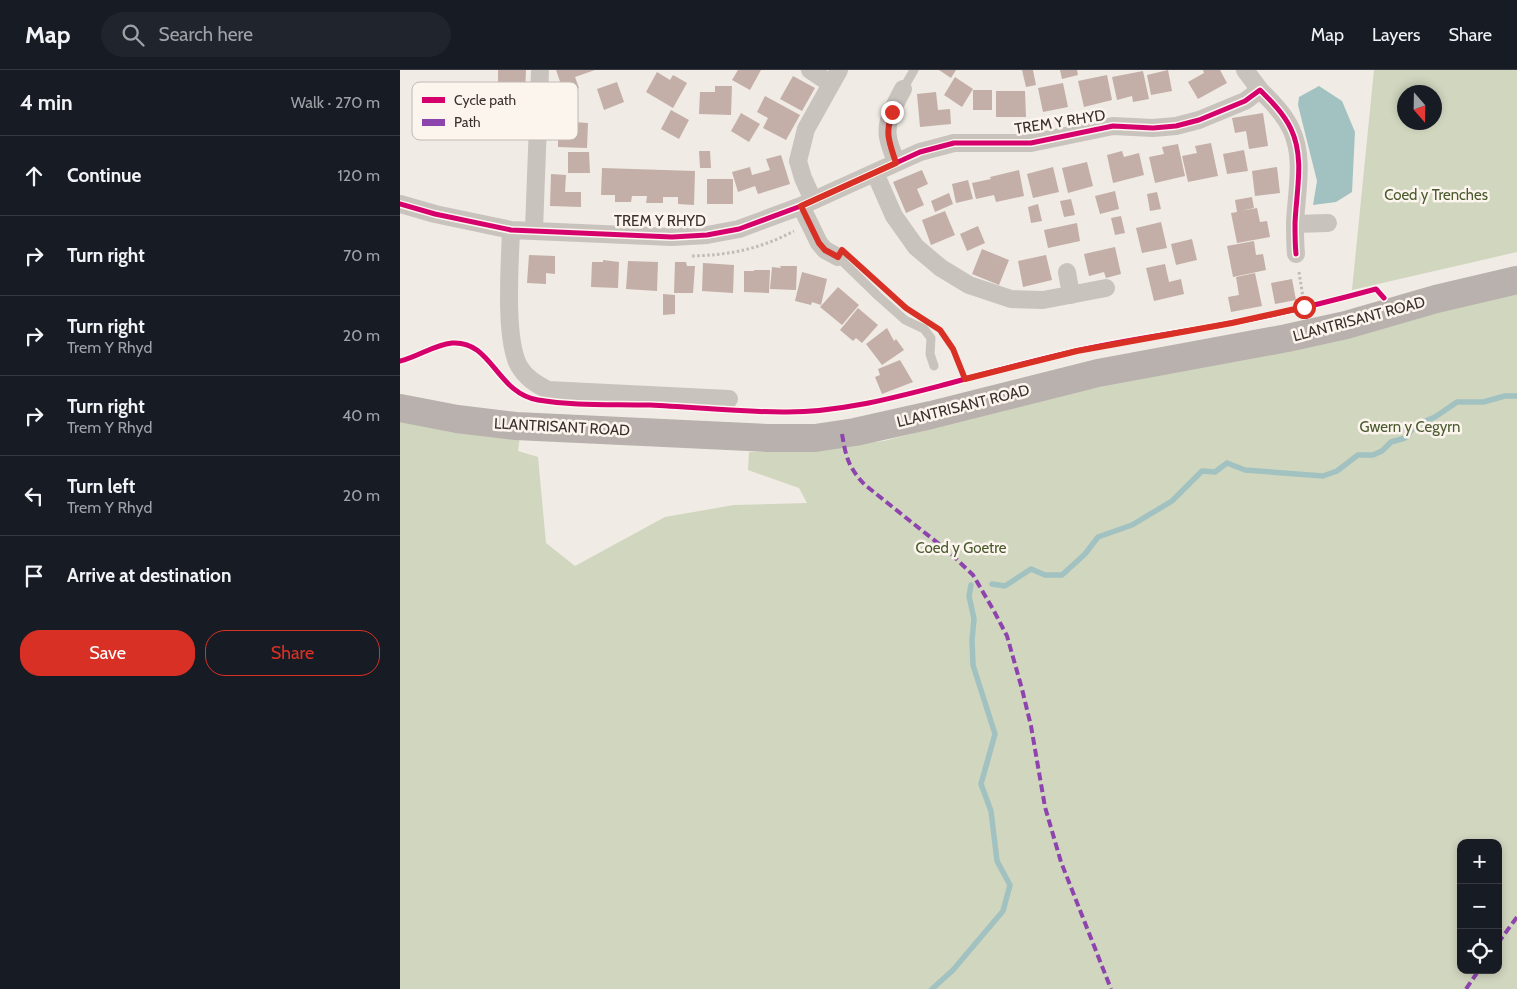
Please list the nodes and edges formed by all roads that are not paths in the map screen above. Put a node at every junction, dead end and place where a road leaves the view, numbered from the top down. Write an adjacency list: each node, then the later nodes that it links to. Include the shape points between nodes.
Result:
1 (810, 70): 4 (street)
2 (914, 70): 5 (lane)
3 (1245, 70): 6 (street)
4 (835, 77): 10 (street, via 806,129 798,161)
5 (903, 88): 8 (street, via 888,125)
6 (1260, 90): 8 (street, TREM Y RHYD, via 1245,101 1176,126 1113,126 1031,143 954,143 920,152); 13 (street, via 1282,112 1297,144 1299,190)
7 (537, 140): 15 (street)
8 (896, 163): 9 (street, TREM Y RHYD)
9 (875, 174): 10 (street, TREM Y RHYD); 21 (street, via 894,216 916,247 941,268 970,284 1011,299 1043,300)
10 (807, 203): 15 (street, TREM Y RHYD, via 739,229 708,235); 17 (street, via 819,243)
11 (400, 204): 14 (street, TREM Y RHYD)
12 (1328, 223): 13 (street)
13 (1295, 224): 16 (street)
14 (511, 230): 15 (street, TREM Y RHYD); 23 (street, via 513,345 518,365 531,381 548,390)
15 (534, 230)
16 (1296, 254)
17 (838, 257): 22 (lane, via 905,320 924,329 931,338 930,354)
18 (1067, 272): 21 (street)
19 (1517, 280): 24 (main road, LLANTRISANT ROAD, via 1346,325 1098,373 930,415 815,438 516,426)
20 (1106, 288): 21 (street)
21 (1071, 295)
22 (934, 366)
23 (729, 399)
24 (400, 408)

